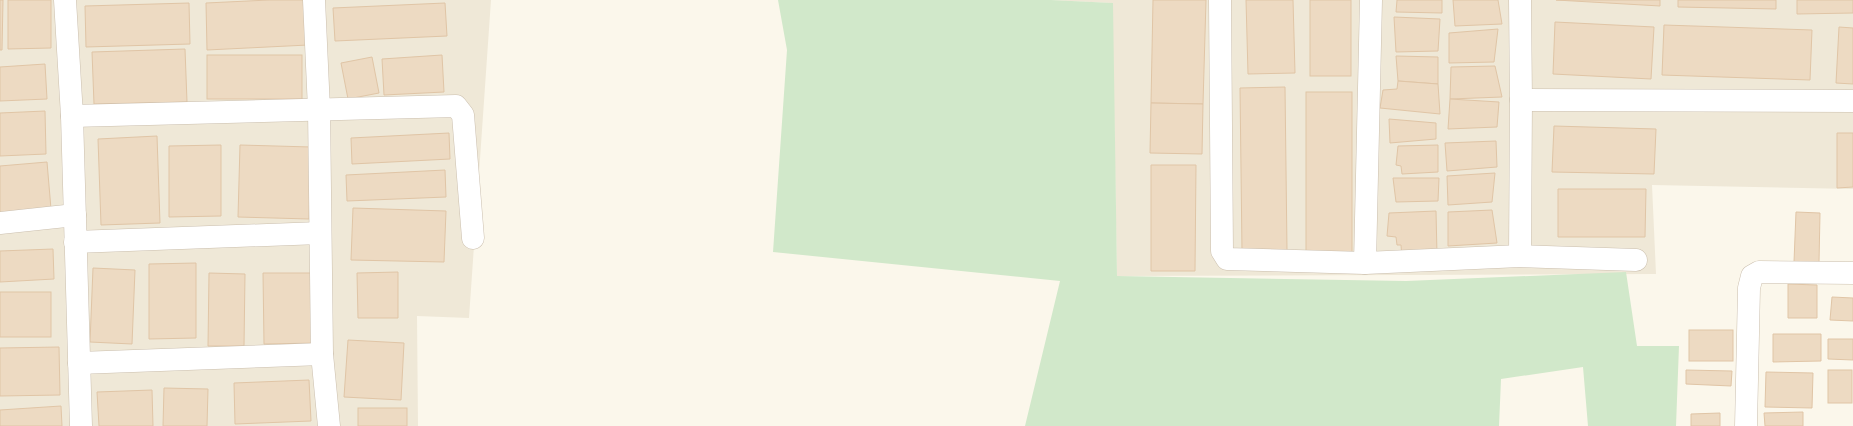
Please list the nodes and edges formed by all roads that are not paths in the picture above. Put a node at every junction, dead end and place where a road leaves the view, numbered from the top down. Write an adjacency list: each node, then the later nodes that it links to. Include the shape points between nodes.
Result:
1 (65, 0): 9 (street)
2 (314, 0): 8 (street)
3 (1220, 0): 17 (street, via 1224,256 1227,259)
4 (1371, 0): 17 (street)
5 (1520, 0): 6 (street)
6 (1521, 100): 7 (street); 15 (street)
7 (1853, 101)
8 (319, 109): 9 (street); 12 (street); 13 (street, via 458,108 463,115)
9 (72, 116): 10 (street)
10 (75, 215): 11 (street); 14 (street)
11 (0, 223)
12 (320, 233): 14 (street); 19 (street)
13 (473, 238)
14 (75, 242): 20 (street)
15 (1520, 256): 16 (street); 17 (street)
16 (1636, 260)
17 (1365, 263)
18 (1853, 273): 23 (street, via 1759,272 1752,276 1749,288)
19 (322, 354): 20 (street); 22 (street)
20 (79, 363): 21 (street)
21 (81, 426)
22 (329, 426)
23 (1746, 426)

